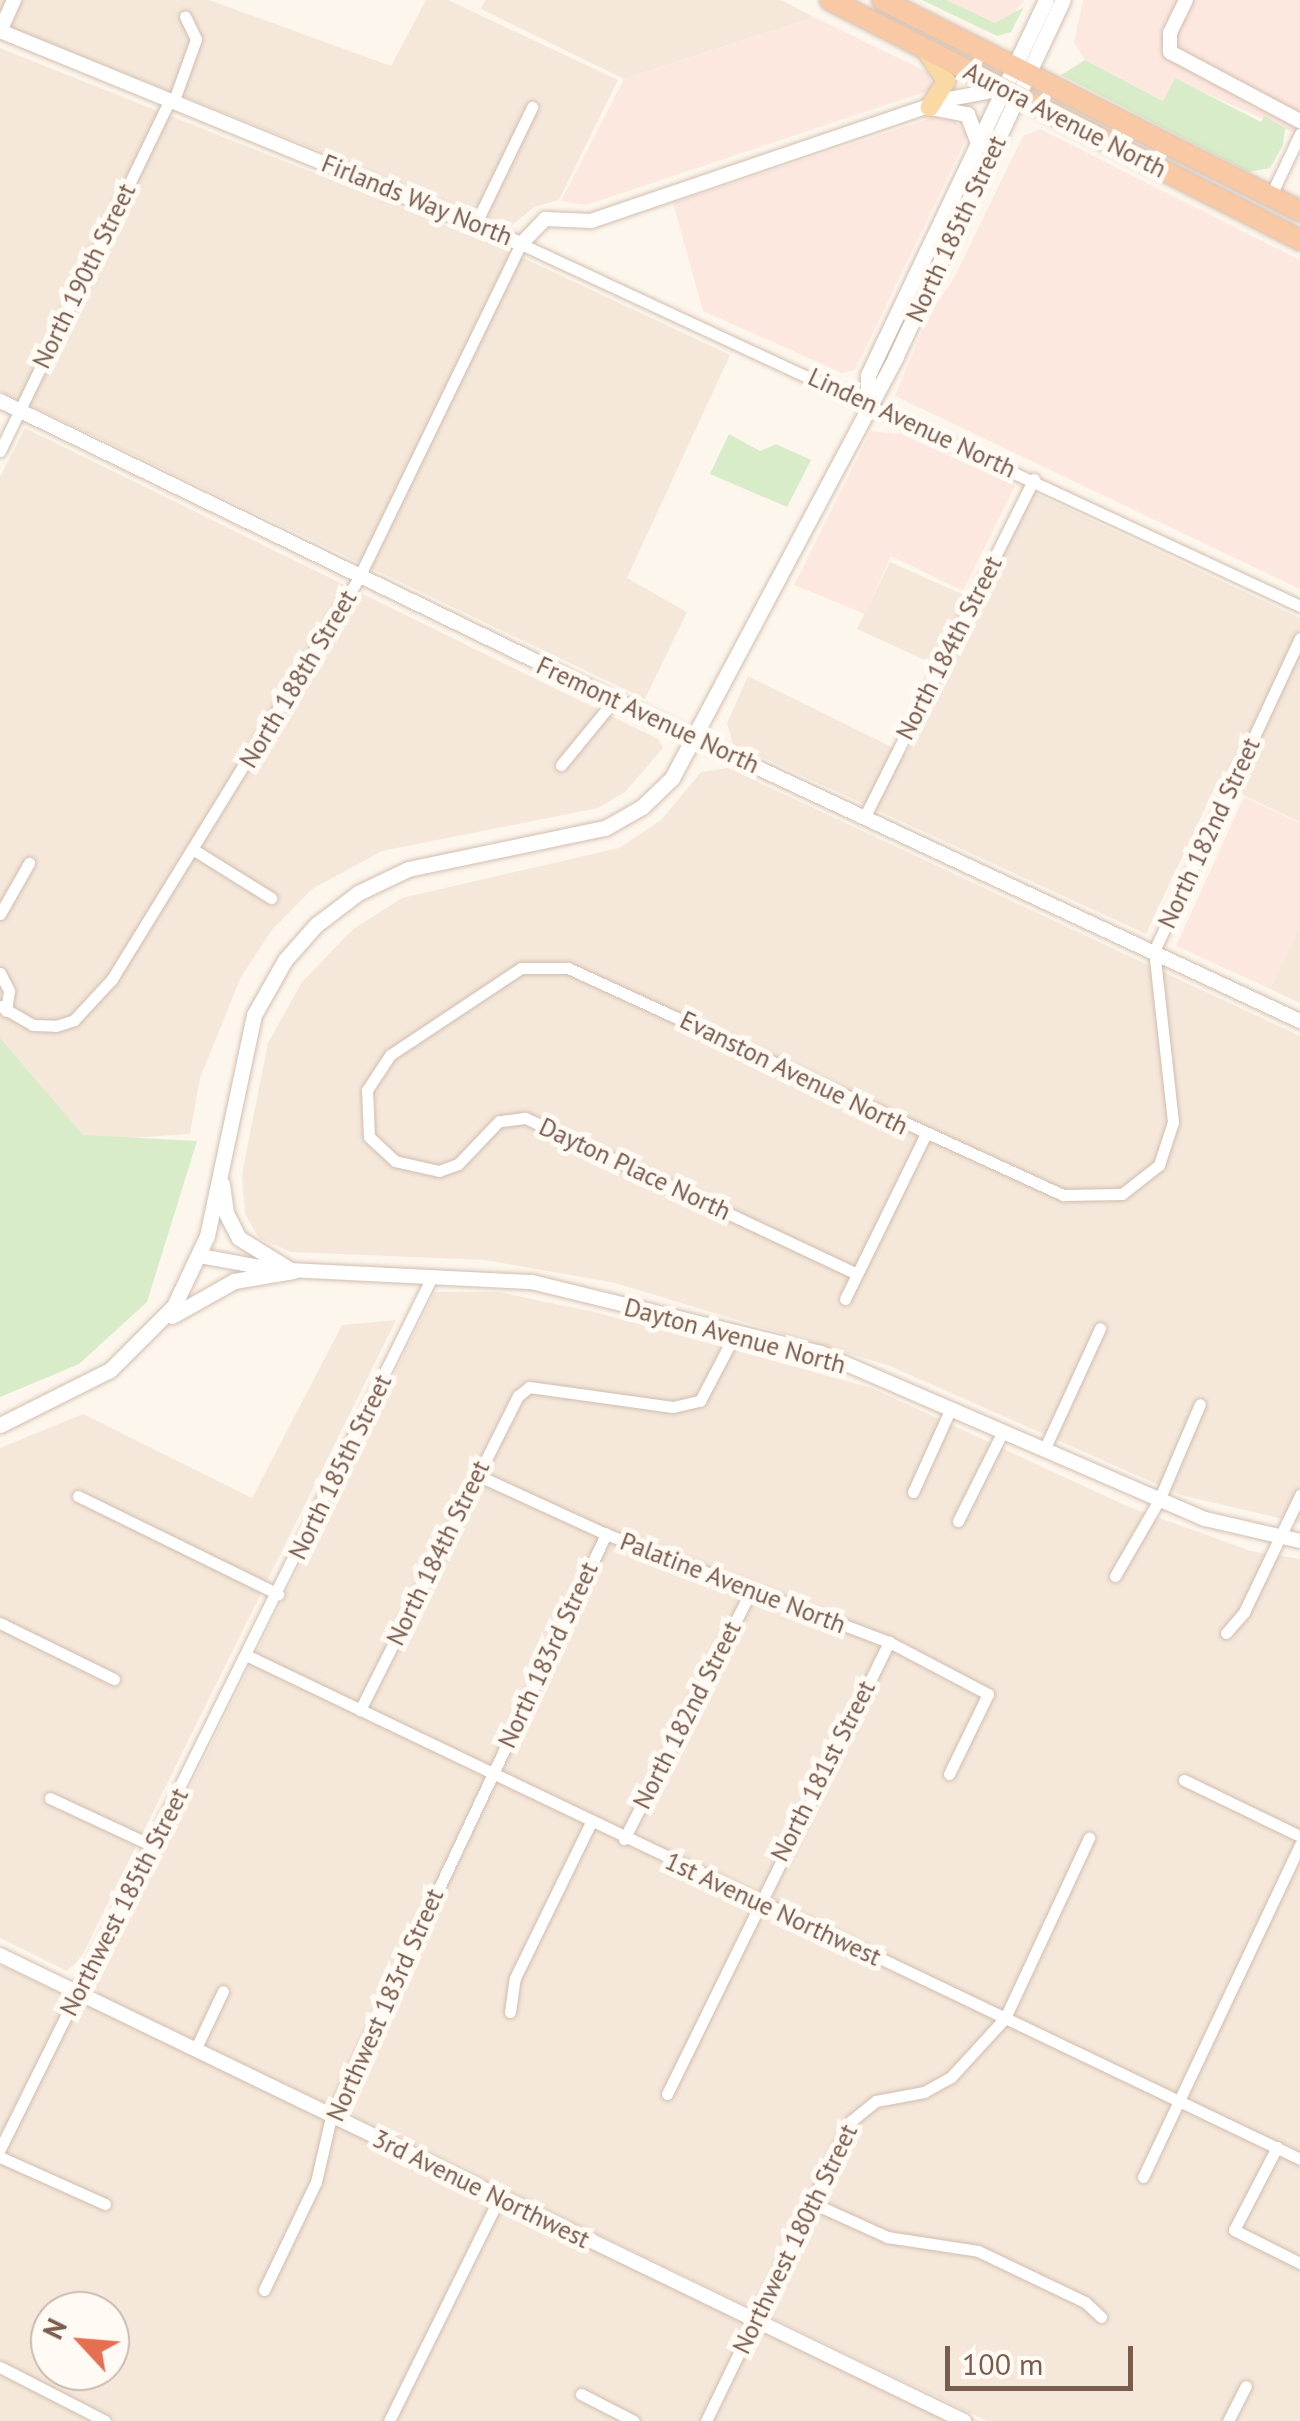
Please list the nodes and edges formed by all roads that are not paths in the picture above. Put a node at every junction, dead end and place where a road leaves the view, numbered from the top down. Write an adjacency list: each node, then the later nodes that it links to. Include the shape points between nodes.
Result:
1 (14, 0): 8 (street)
2 (830, 0): 9 (highway, Aurora Avenue North)
3 (882, 0): 10 (highway, Aurora Avenue North)
4 (1046, 0): 10 (main road, North 185th Street)
5 (1063, 0): 10 (main road, North 185th Street)
6 (1186, 0): 15 (street, via 1170,34 1170,52)
7 (185, 16): 12 (street, North 190th Street, via 196,39)
8 (0, 32): 12 (street, Firlands Way North)
9 (923, 48): 11 (highway, Aurora Avenue North); 14 (main road, via 946,81)
10 (1022, 70): 11 (main road, North 185th Street); 18 (highway, Aurora Avenue North)
11 (1011, 93): 14 (street, Firlands Way North); 17 (main road, North 185th Street); 21 (highway, Aurora Avenue North); 24 (main road, North 185th Street, via 895,358)
12 (171, 102): 20 (street, Firlands Way North); 25 (street, North 190th Street)
13 (532, 107): 20 (street)
14 (930, 108): 17 (main road, via 968,114); 22 (street, Firlands Way North, via 591,220 538,222)
15 (1300, 121)
16 (1300, 134): 18 (street)
17 (978, 143): 24 (main road, North 185th Street, via 868,375)
18 (1271, 195): 19 (highway, Aurora Avenue North)
19 (1300, 210)
20 (476, 222): 22 (street, Firlands Way North)
21 (1297, 234)
22 (522, 244): 24 (street, Linden Avenue North); 28 (street, North 188th Street)
23 (0, 401): 25 (street, Fremont Avenue North)
24 (868, 401): 27 (street, Linden Avenue North); 32 (main road, North 185th Street)
25 (19, 410): 26 (street, North 190th Street); 28 (street, Fremont Avenue North)
26 (0, 451)
27 (1034, 479): 29 (street, Linden Avenue North); 34 (street, North 184th Street)
28 (359, 577): 31 (street, Fremont Avenue North); 35 (street, North 188th Street)
29 (1300, 606)
30 (1300, 638): 39 (street, North 182nd Street)
31 (614, 699): 32 (street, Fremont Avenue North); 33 (street)
32 (696, 739): 34 (street, Fremont Avenue North); 44 (main road, North 185th Street, via 672,778 624,819 585,834 408,869 358,893 316,925 284,960 254,1015)
33 (561, 765)
34 (865, 816): 39 (street, Fremont Avenue North)
35 (194, 850): 37 (street); 41 (street, North 188th Street, via 112,979 74,1020 33,1024)
36 (29, 863): 38 (street)
37 (271, 898)
38 (0, 914)
39 (1154, 950): 42 (street, Fremont Avenue North); 46 (street, North 182nd Street, via 1171,1095 1168,1144 1159,1165 1122,1194)
40 (0, 974): 41 (street, via 9,991)
41 (3, 1008)
42 (1300, 1022)
43 (925, 1136): 45 (street, Evanston Avenue North, via 590,975 521,968 376,1068 364,1116 369,1136 394,1161); 46 (street, Evanston Avenue North); 49 (street)
44 (221, 1170): 47 (main road, North 185th Street); 48 (main road, via 226,1212 239,1238 268,1262)
45 (422, 1171): 49 (street, Dayton Place North, via 458,1164 499,1121 525,1118)
46 (1064, 1195)
47 (200, 1256): 48 (street, Dayton Avenue North); 52 (main road, North 185th Street)
48 (293, 1270): 50 (street, Dayton Avenue North); 52 (main road, via 218,1288)
49 (857, 1274): 51 (street)
50 (432, 1277): 54 (street, Dayton Avenue North, via 532,1282); 71 (street, North 185th Street)
51 (844, 1298)
52 (160, 1324): 57 (main road, via 110,1370)
53 (1100, 1328): 59 (street)
54 (735, 1334): 56 (street, Dayton Avenue North, via 821,1354); 60 (street, North 184th Street, via 700,1401 673,1407 529,1387)
55 (1200, 1404): 64 (street)
56 (952, 1408): 58 (street, Dayton Avenue North); 61 (street)
57 (0, 1425)
58 (1002, 1433): 59 (street, Dayton Avenue North); 65 (street)
59 (1044, 1450): 64 (street, Dayton Avenue North)
60 (476, 1475): 66 (street, Palatine Avenue North); 77 (street, North 184th Street)
61 (914, 1492)
62 (1300, 1495): 67 (street)
63 (78, 1496): 71 (street)
64 (1160, 1500): 67 (street, Dayton Avenue North); 69 (street)
65 (958, 1521)
66 (606, 1534): 70 (street, Palatine Avenue North); 79 (street, North 183rd Street)
67 (1280, 1539): 68 (street, Dayton Avenue North); 73 (street, via 1244,1612)
68 (1300, 1540)
69 (1115, 1576)
70 (751, 1591): 74 (street, Palatine Avenue North); 85 (street, North 182nd Street)
71 (278, 1594): 75 (street, North 185th Street)
72 (0, 1623): 76 (street)
73 (1226, 1633)
74 (889, 1642): 78 (street, Palatine Avenue North, via 988,1694); 88 (street, North 181st Street)
75 (248, 1656): 77 (street, 1st Avenue Northwest); 87 (street, Northwest 185th Street)
76 (114, 1678)
77 (360, 1710): 79 (street, 1st Avenue Northwest)
78 (949, 1774)
79 (490, 1776): 82 (street, 1st Avenue Northwest); 97 (street, Northwest 183rd Street)
80 (1184, 1780): 83 (street)
81 (50, 1798): 87 (street)
82 (590, 1824): 85 (street, 1st Avenue Northwest); 92 (street, via 515,1978)
83 (1300, 1836)
84 (1090, 1838): 93 (street, Northwest 180th Street)
85 (624, 1839): 88 (street, 1st Avenue Northwest)
86 (1300, 1845): 96 (street)
87 (153, 1846): 91 (street, Northwest 185th Street)
88 (758, 1900): 93 (street, 1st Avenue Northwest); 95 (street, North 181st Street)
89 (0, 1954): 91 (street, 3rd Avenue Northwest)
90 (223, 1991): 94 (street)
91 (77, 1993): 94 (street, 3rd Avenue Northwest); 99 (street, Northwest 185th Street)
92 (510, 2012)
93 (1005, 2018): 96 (street, 1st Avenue Northwest); 104 (street, Northwest 180th Street, via 951,2078 862,2108)
94 (195, 2050): 97 (street, 3rd Avenue Northwest)
95 (668, 2094)
96 (1178, 2100): 98 (street, 1st Avenue Northwest); 102 (street)
97 (332, 2117): 103 (street, 3rd Avenue Northwest); 107 (street, Northwest 183rd Street, via 316,2182)
98 (1277, 2148): 101 (street, 1st Avenue Northwest); 106 (street, via 1234,2230)
99 (0, 2149)
100 (0, 2158): 105 (street)
101 (1300, 2159)
102 (1143, 2176)
103 (499, 2198): 109 (street, 3rd Avenue Northwest); 114 (street)
104 (810, 2202): 108 (street, via 887,2237 978,2250 1084,2302); 109 (street, Northwest 180th Street)
105 (105, 2204)
106 (1300, 2263)
107 (264, 2290)
108 (1100, 2317)
109 (754, 2320): 116 (street, Northwest 180th Street); 117 (street, 3rd Avenue Northwest)
110 (0, 2367): 113 (street)
111 (1246, 2386): 118 (street)
112 (581, 2394): 115 (street)
113 (106, 2421)
114 (389, 2421)
115 (634, 2421)
116 (706, 2421)
117 (964, 2421)
118 (1228, 2421)

